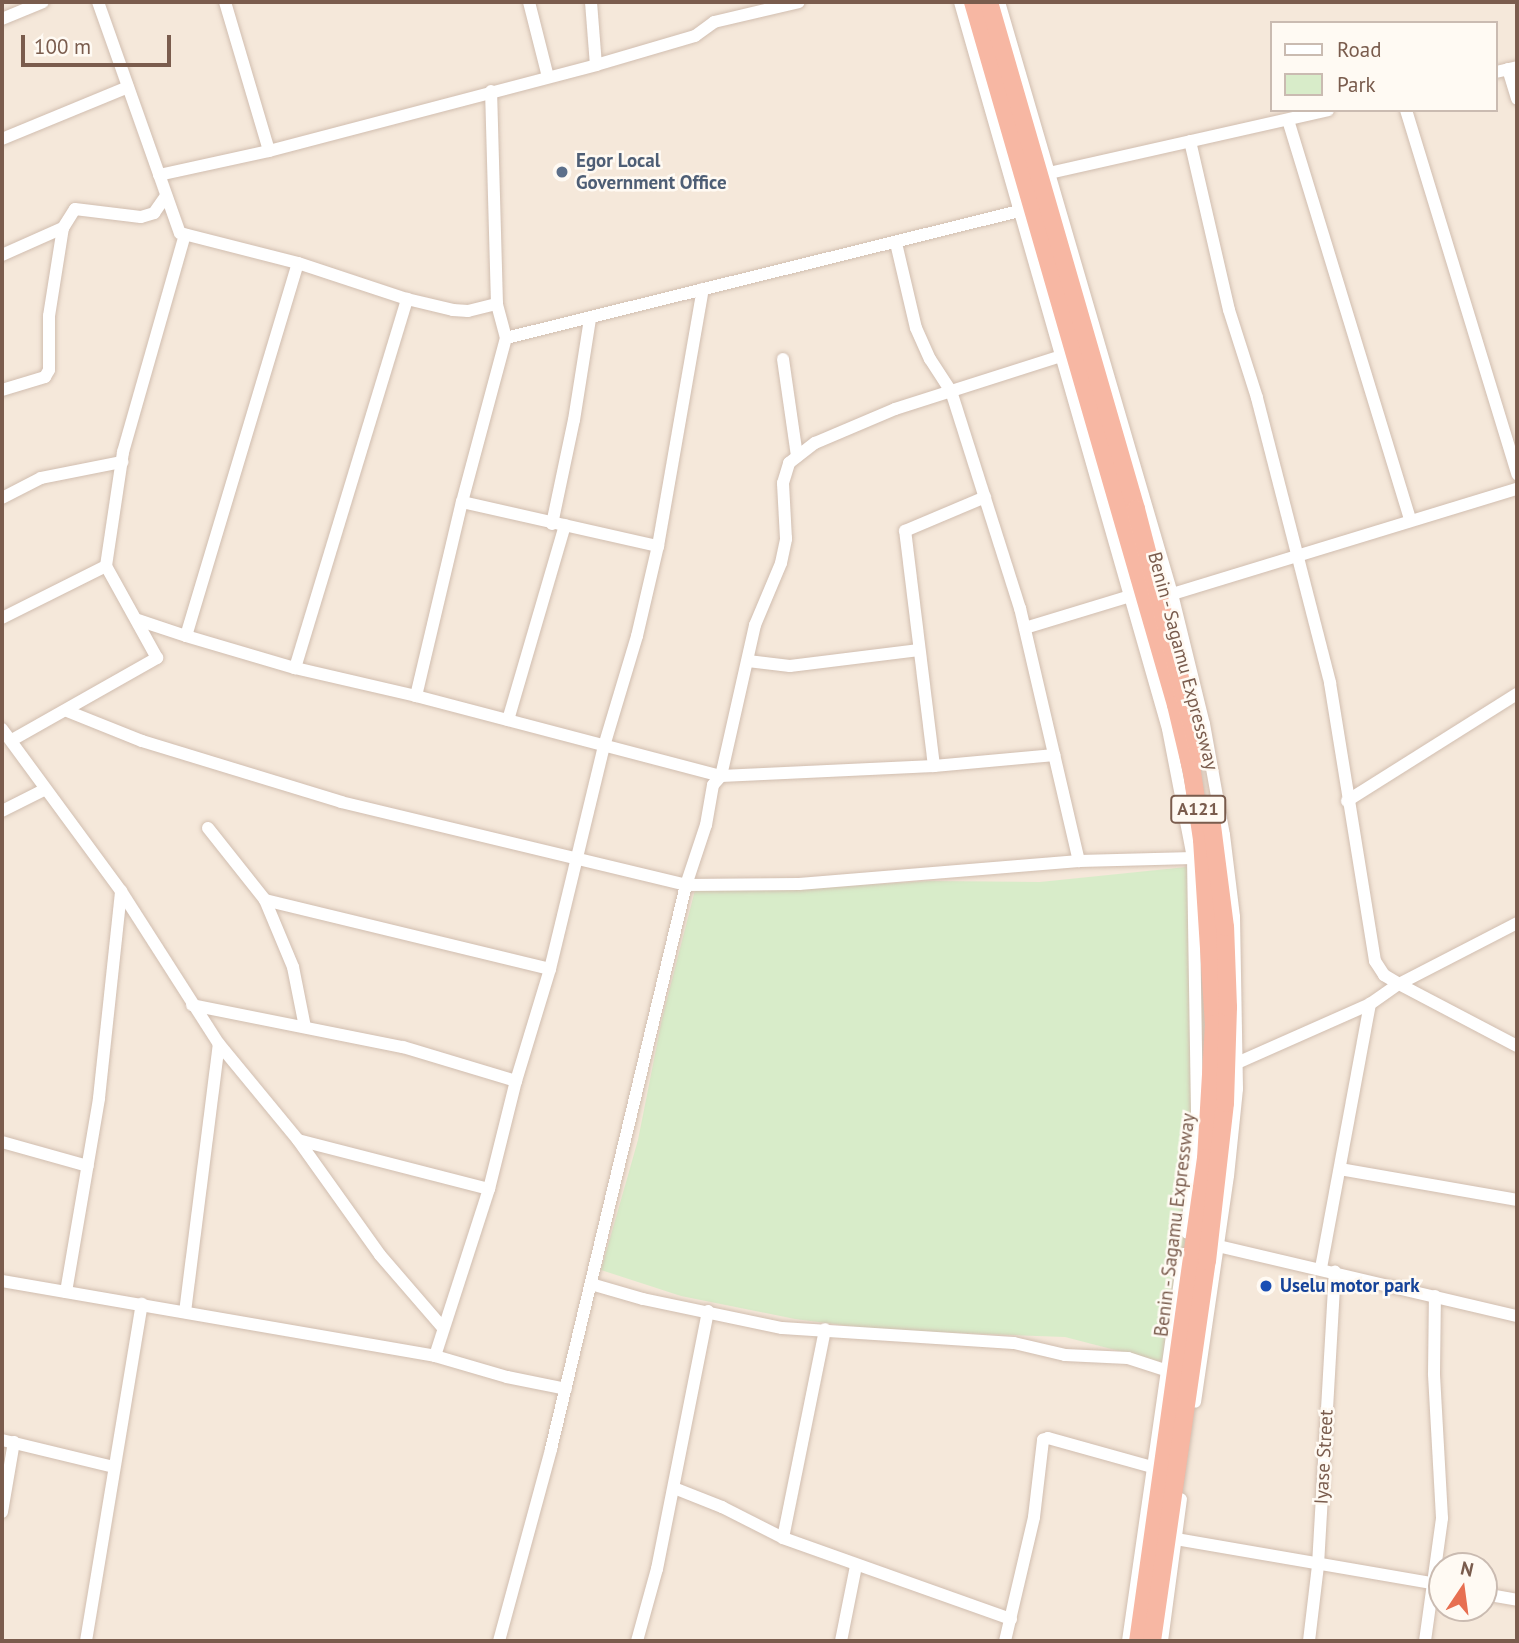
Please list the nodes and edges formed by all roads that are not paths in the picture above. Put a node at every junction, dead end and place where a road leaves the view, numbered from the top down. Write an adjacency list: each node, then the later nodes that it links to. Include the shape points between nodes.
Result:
1 (43, 2): 11 (street)
2 (98, 2): 15 (street)
3 (225, 2): 23 (street)
4 (529, 2): 14 (street)
5 (591, 2): 12 (street)
6 (799, 2): 12 (street, via 714,22 695,36)
7 (960, 2): 27 (street)
8 (973, 2): 65 (highway, Benin - Sagamu Expressway / A121)
9 (989, 2): 55 (highway, A121)
10 (999, 2): 24 (street)
11 (2, 19)
12 (596, 65): 14 (street)
13 (1507, 69): 17 (street)
14 (548, 77): 16 (street)
15 (128, 87): 21 (street); 25 (street)
16 (491, 91): 23 (street); 35 (street)
17 (1517, 99)
18 (1320, 112): 20 (street)
19 (1407, 112): 44 (street)
20 (1288, 120): 22 (street); 49 (street)
21 (2, 139)
22 (1189, 141): 24 (street); 52 (street, via 1229,310)
23 (269, 151): 25 (street)
24 (1049, 173): 55 (street)
25 (159, 175): 26 (street)
26 (166, 196): 28 (street, via 154,213 141,217 76,209); 29 (street, via 176,225)
27 (1019, 211): 30 (street); 38 (street)
28 (63, 228): 31 (street); 40 (street, via 49,317 49,370 45,377)
29 (185, 235): 32 (street); 43 (street)
30 (896, 243): 33 (street); 41 (street, via 916,328)
31 (2, 255)
32 (298, 263): 34 (street); 59 (street)
33 (703, 289): 36 (street); 51 (street)
34 (407, 299): 35 (street, via 453,310); 62 (street)
35 (497, 304): 37 (street)
36 (590, 318): 37 (street); 50 (street)
37 (506, 338): 48 (street)
38 (1061, 356): 41 (street); 54 (street)
39 (783, 359): 42 (street)
40 (2, 390)
41 (951, 391): 42 (street, via 895,409 815,443); 46 (street)
42 (797, 456): 61 (street, via 789,463 783,482 786,539 781,563 755,625)
43 (122, 462): 47 (street, via 41,478); 53 (street)
44 (1517, 474)
45 (1517, 489): 49 (street)
46 (985, 497): 58 (street); 60 (street, via 905,531)
47 (2, 498)
48 (462, 502): 50 (street); 64 (street)
49 (1410, 519): 52 (street)
50 (558, 525): 51 (street); 67 (street)
51 (658, 546): 70 (street)
52 (1298, 555): 55 (street); 75 (street, via 1330,683)
53 (106, 566): 56 (street); 57 (street)
54 (1130, 596): 58 (street); 79 (street, via 1168,729)
55 (1166, 596): 65 (highway, A121); 92 (street, via 1204,724 1224,835 1234,917)
56 (2, 618)
57 (138, 620): 59 (street); 66 (street, via 157,653 154,662)
58 (1025, 628): 71 (street)
59 (186, 636): 62 (street)
60 (919, 650): 61 (street, via 789,666); 72 (street)
61 (748, 661): 73 (street)
62 (295, 668): 64 (street)
63 (1517, 694): 75 (street)
64 (416, 696): 67 (street)
65 (1182, 704): 137 (highway, Benin - Sagamu Expressway / A121, via 1202,840 1214,1024 1206,1158); 138 (highway, A121, via 1208,794 1225,927 1228,1007 1225,1091 1209,1248)
66 (67, 711): 69 (street); 78 (street, via 142,741 341,802)
67 (508, 720): 70 (street)
68 (2, 729): 69 (street)
69 (12, 740): 74 (street)
70 (604, 746): 73 (street); 78 (street)
71 (1055, 755): 72 (street); 80 (street)
72 (934, 766): 73 (street)
73 (721, 776): 81 (street, via 713,785 706,825)
74 (44, 790): 76 (street); 82 (street)
75 (1347, 801): 86 (street, via 1375,961 1384,975)
76 (2, 811)
77 (208, 828): 83 (street)
78 (578, 858): 81 (street); 85 (street)
79 (1194, 859): 80 (street); 114 (street, via 1197,1121 1188,1226)
80 (1079, 861): 81 (street, via 799,884)
81 (686, 885): 104 (street)
82 (121, 891): 88 (street); 96 (street)
83 (265, 900): 85 (street); 89 (street, via 293,967)
84 (1517, 923): 86 (street)
85 (550, 969): 93 (street)
86 (1399, 984): 87 (street); 91 (street)
87 (1370, 1004): 92 (street); 97 (street)
88 (192, 1005): 89 (street); 90 (street)
89 (305, 1027): 93 (street, via 403,1047)
90 (219, 1044): 94 (street); 109 (street)
91 (1517, 1046)
92 (1237, 1063): 100 (street)
93 (516, 1082): 98 (street)
94 (298, 1140): 98 (street); 111 (street, via 380,1255)
95 (2, 1142): 96 (street)
96 (88, 1166): 105 (street)
97 (1340, 1169): 99 (street); 101 (street)
98 (489, 1188): 111 (street)
99 (1517, 1200)
100 (1218, 1246): 101 (street); 122 (street)
101 (1321, 1268): 102 (street)
102 (1335, 1272): 106 (street); 124 (street, Iyase Street)
103 (2, 1281): 105 (street)
104 (591, 1284): 108 (street); 115 (street)
105 (66, 1292): 107 (street)
106 (1435, 1296): 110 (street); 123 (street)
107 (142, 1304): 109 (street); 117 (street)
108 (708, 1311): 112 (street, via 782,1328); 119 (street)
109 (185, 1312): 113 (street)
110 (1517, 1316)
111 (443, 1328): 113 (street)
112 (825, 1329): 114 (street, via 1014,1343 1065,1355 1128,1358); 121 (street)
113 (435, 1356): 115 (street)
114 (1166, 1370): 118 (street)
115 (566, 1389): 132 (street)
116 (8, 1441): 117 (street); 120 (street)
117 (114, 1467): 131 (street)
118 (1152, 1467): 129 (street, via 1043,1440 1034,1517); 136 (street)
119 (674, 1488): 121 (street); 133 (street)
120 (2, 1512)
121 (783, 1538): 125 (street)
122 (1176, 1539): 124 (street); 139 (street)
123 (1440, 1552)
124 (1318, 1565): 126 (street); 140 (street, Iyase Street)
125 (856, 1566): 129 (street, via 950,1594); 134 (street)
126 (1428, 1582)
127 (1498, 1597): 128 (street)
128 (1517, 1600)
129 (1012, 1619): 135 (street)
130 (1429, 1622): 141 (street)
131 (86, 1641)
132 (499, 1641)
133 (636, 1641)
134 (841, 1641)
135 (1005, 1641)
136 (1128, 1641)
137 (1138, 1641)
138 (1152, 1641)
139 (1162, 1641)
140 (1309, 1641)
141 (1425, 1641)

